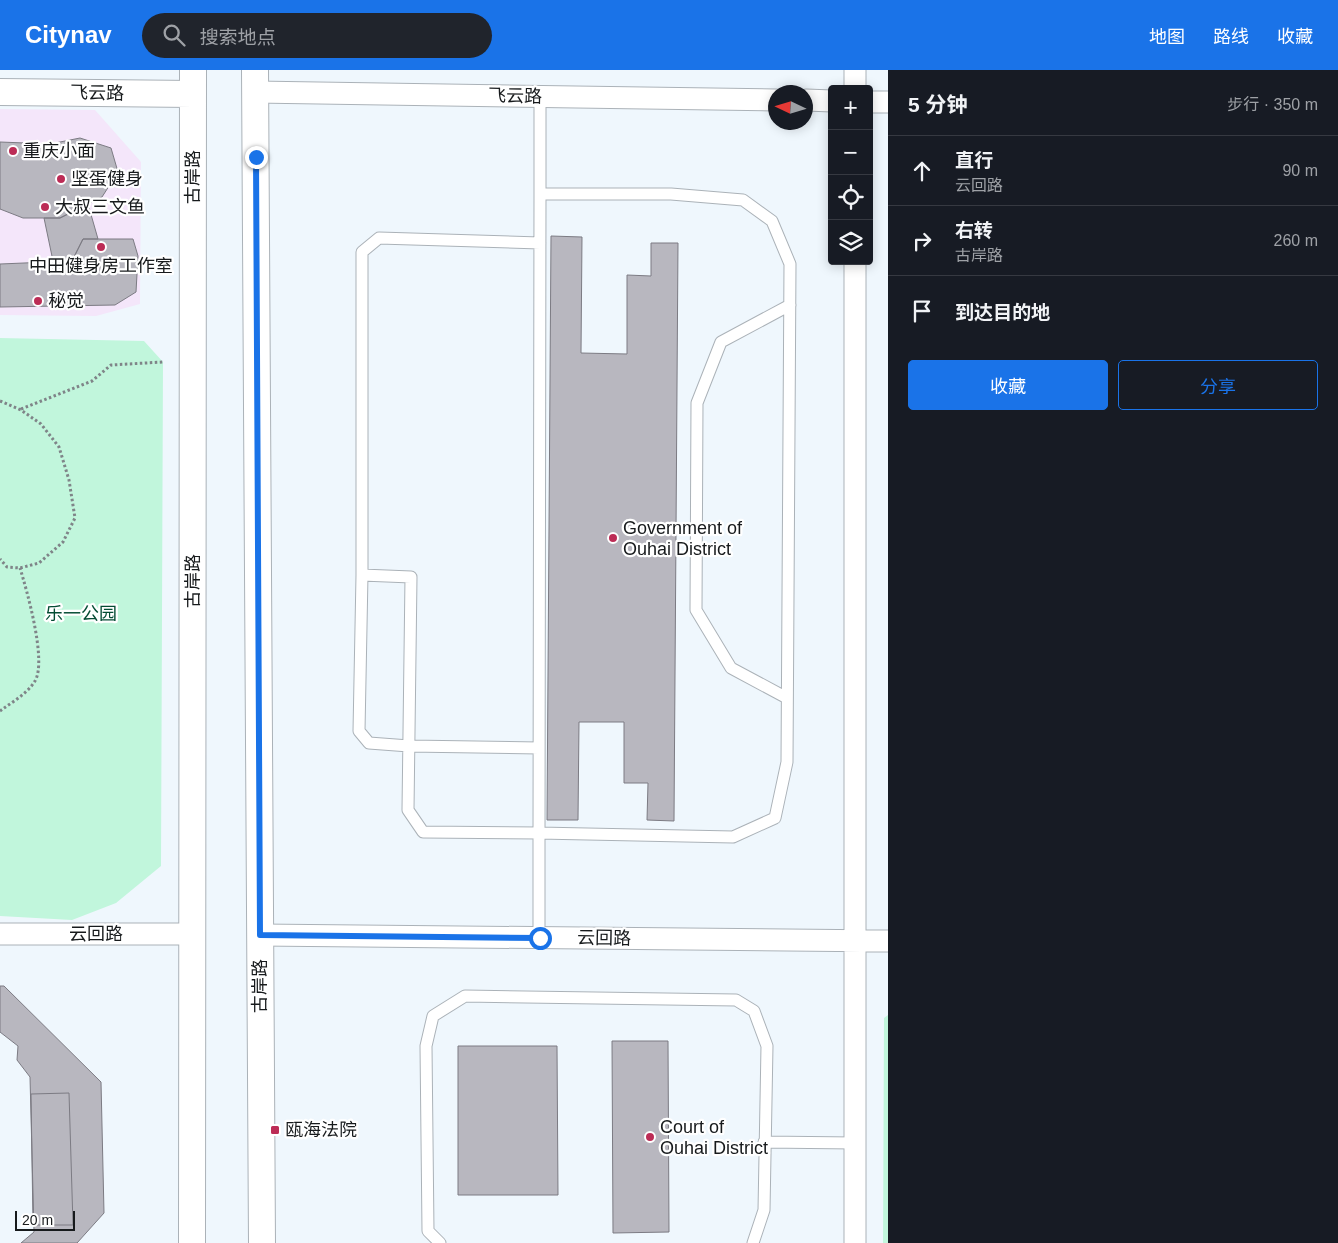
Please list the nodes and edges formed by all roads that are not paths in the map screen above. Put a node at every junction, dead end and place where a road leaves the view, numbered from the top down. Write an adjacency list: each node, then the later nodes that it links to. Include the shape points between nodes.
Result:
1 (855, 70): 4 (street)
2 (255, 81): 6 (street, 飞云路); 23 (street, 古岸路)
3 (193, 82): 5 (street, 飞云路); 22 (street, 古岸路)
4 (855, 85)
5 (0, 92)
6 (540, 96): 7 (street, 飞云路); 12 (lane)
7 (768, 100)
8 (813, 100): 9 (street)
9 (828, 101)
10 (873, 102): 11 (street)
11 (888, 102)
12 (540, 194): 13 (lane); 15 (lane, via 671,194 743,200 772,221 790,264)
13 (540, 243): 16 (lane, via 379,238 362,252); 19 (lane)
14 (855, 265): 25 (street)
15 (790, 305): 17 (lane); 17 (lane, via 721,342 697,403 696,610 731,668)
16 (362, 575): 18 (lane, via 359,731 369,743); 18 (lane, via 411,576)
17 (787, 698): 20 (lane, via 787,762 775,818 733,837)
18 (409, 746): 19 (lane); 20 (lane, via 408,810 424,832)
19 (539, 748): 20 (lane)
20 (539, 833): 24 (lane)
21 (0, 934): 22 (street, 云回路)
22 (192, 934): 29 (street, 古岸路)
23 (260, 935): 24 (street, 云回路); 30 (street, 古岸路)
24 (540, 938): 25 (street, 云回路)
25 (855, 941): 26 (street, 云回路); 28 (street)
26 (888, 941)
27 (764, 1142): 28 (lane); 31 (lane, via 767,1046 754,1011 736,1000 465,996 433,1016 426,1046 428,1231); 32 (lane, via 764,1210)
28 (855, 1143): 33 (street)
29 (192, 1243)
30 (262, 1243)
31 (440, 1243)
32 (753, 1243)
33 (855, 1243)

